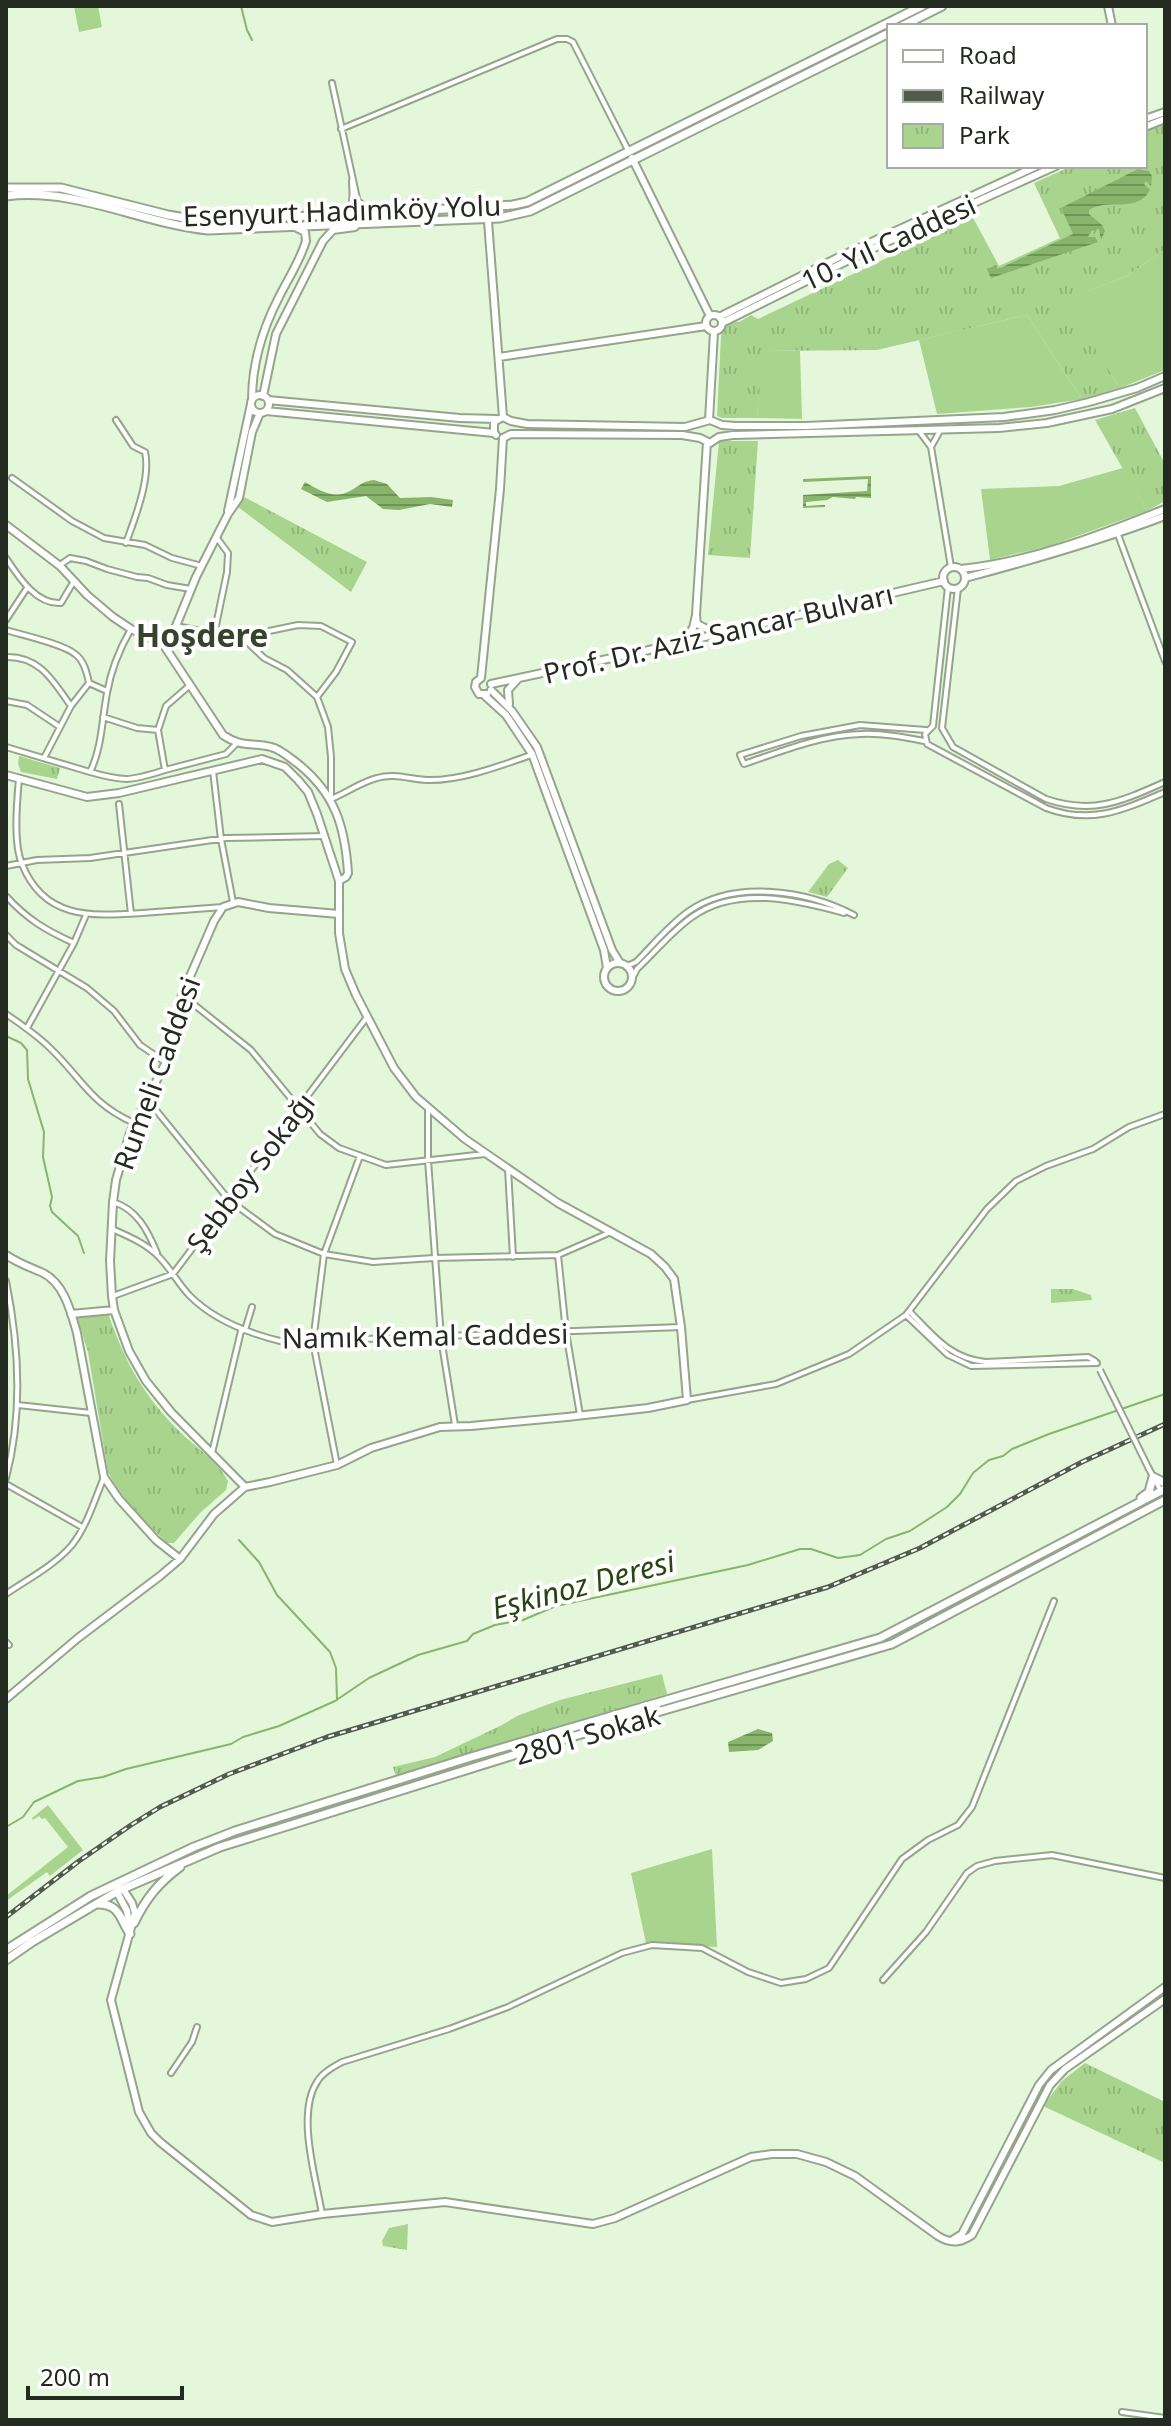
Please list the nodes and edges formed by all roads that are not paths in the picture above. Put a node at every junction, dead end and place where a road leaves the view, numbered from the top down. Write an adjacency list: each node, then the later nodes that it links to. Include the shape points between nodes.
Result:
1 (922, 6): 3 (main road, Esenyurt Hadımköy Yolu)
2 (942, 6): 5 (main road)
3 (887, 24)
4 (887, 24): 9 (main road, Esenyurt Hadımköy Yolu)
5 (906, 24)
6 (887, 34): 9 (main road, Esenyurt Hadımköy Yolu)
7 (332, 83): 8 (street)
8 (341, 129): 9 (street, via 567,39); 12 (street)
9 (631, 156): 16 (main road, Esenyurt Hadımköy Yolu, via 527,202); 20 (main road, Esenyurt Hadımköy Yolu, via 530,211); 23 (street)
10 (1033, 168): 24 (street, 10. Yıl Caddesi, via 829,262)
11 (1052, 168): 24 (street, 10. Yıl Caddesi)
12 (352, 177): 15 (street); 19 (street, via 354,199)
13 (6, 188): 19 (main road, Esenyurt Hadımköy Yolu, via 61,188 197,220)
14 (6, 196): 22 (main road, Esenyurt Hadımköy Yolu, via 64,197 203,230)
15 (358, 203): 17 (main road); 18 (street)
16 (487, 208): 17 (main road, Esenyurt Hadımköy Yolu); 20 (street)
17 (371, 213): 18 (main road, Esenyurt Hadımköy Yolu)
18 (356, 214): 19 (main road, Esenyurt Hadımköy Yolu)
19 (343, 215)
20 (488, 219): 21 (main road, Esenyurt Hadımköy Yolu); 27 (street)
21 (365, 223): 22 (main road, Esenyurt Hadımköy Yolu); 30 (street, via 333,230 323,241 276,334)
22 (288, 226): 31 (street, via 305,232 306,241 264,334)
23 (710, 316): 24 (street); 25 (street)
24 (721, 320): 26 (street, via 721,328)
25 (706, 326): 26 (street); 27 (street)
26 (714, 332): 36 (street)
27 (499, 357): 33 (street)
28 (1165, 376): 37 (street, via 1055,410)
29 (1165, 388): 39 (street, via 1112,409 1047,423)
30 (266, 398): 31 (street, via 257,395); 32 (street); 33 (street)
31 (251, 402): 32 (street, via 252,409); 50 (street)
32 (263, 412): 41 (street); 50 (street, via 252,432 240,494)
33 (500, 418): 35 (street); 41 (street, via 492,427)
34 (116, 420): 57 (street, via 133,446 145,452 148,464)
35 (511, 421): 38 (street); 42 (street)
36 (713, 421): 37 (street, via 806,426); 38 (street); 43 (street)
37 (926, 421): 40 (street)
38 (700, 424): 45 (street)
39 (941, 429): 40 (street); 47 (street)
40 (922, 430): 43 (street); 47 (street)
41 (494, 433): 44 (street)
42 (511, 434): 44 (street); 45 (street)
43 (719, 437): 46 (street)
44 (503, 438): 81 (street)
45 (700, 438): 46 (street)
46 (707, 442): 69 (street)
47 (931, 447): 61 (street)
48 (12, 478): 57 (street, via 72,521)
49 (1165, 509): 53 (street)
50 (228, 514): 56 (street)
51 (1165, 516): 53 (street)
52 (6, 525): 55 (street)
53 (1117, 531): 62 (street); 63 (street); 80 (street)
54 (6, 532): 55 (street)
55 (17, 532): 59 (street)
56 (217, 537): 60 (street); 75 (street, via 228,553)
57 (126, 543): 60 (street)
58 (6, 558): 66 (street)
59 (59, 565): 64 (street); 68 (street, via 70,558)
60 (202, 566): 68 (street)
61 (951, 567): 62 (street); 65 (street, via 945,571)
62 (961, 569): 63 (street)
63 (965, 578): 67 (street)
64 (74, 581): 66 (street, via 55,604); 72 (street)
65 (946, 584): 67 (street, Prof. Dr. Aziz Sancar Bulvarı); 74 (street, Prof. Dr. Aziz Sancar Bulvarı); 93 (street)
66 (27, 588): 70 (street)
67 (958, 588): 95 (street)
68 (191, 589): 71 (street)
69 (696, 615): 74 (street, via 697,624); 77 (street)
70 (6, 620)
71 (176, 626): 75 (street); 78 (street)
72 (131, 629): 78 (street); 86 (street, via 117,654)
73 (6, 630): 83 (street, via 77,655)
74 (717, 634): 77 (street, Prof. Dr. Aziz Sancar Bulvarı)
75 (214, 635): 76 (street)
76 (245, 640): 88 (street); 88 (street, via 298,625 321,626 352,642)
77 (683, 642): 82 (street, Prof. Dr. Aziz Sancar Bulvarı)
78 (163, 644): 84 (street)
79 (6, 657): 90 (street, via 36,663)
80 (1165, 661)
81 (481, 678): 85 (street); 87 (street, via 475,687)
82 (520, 678): 85 (street, Prof. Dr. Aziz Sancar Bulvarı); 91 (street, via 508,690)
83 (89, 683): 86 (street); 90 (street)
84 (189, 686): 96 (street, via 166,706); 100 (street, via 223,735)
85 (491, 687): 87 (street); 91 (street)
86 (107, 691): 92 (street)
87 (484, 695): 103 (street, via 506,715)
88 (317, 697): 112 (street, via 328,727)
89 (6, 701): 94 (street, via 27,705)
90 (71, 706): 94 (street)
91 (512, 711): 128 (street, via 541,756 612,950)
92 (103, 717): 96 (street); 107 (street)
93 (933, 726): 95 (street); 97 (street)
94 (60, 727): 104 (street)
95 (942, 728): 98 (street)
96 (158, 730): 105 (street)
97 (926, 730): 99 (street); 99 (street, via 860,725 740,755 744,764 803,744 860,734)
98 (947, 736): 102 (street); 110 (street, via 953,747 1062,804 1102,805)
99 (925, 741): 102 (street)
100 (236, 744): 105 (street, via 226,754); 112 (street, via 272,747 285,754)
101 (6, 747): 104 (street)
102 (937, 748): 111 (street, via 1062,814 1103,815)
103 (532, 754): 112 (street, via 447,778 375,778); 129 (street)
104 (44, 758): 107 (street)
105 (165, 770): 107 (street, via 121,781)
106 (213, 771): 109 (street, via 87,797); 114 (street, via 262,759 285,767 308,792); 115 (street)
107 (90, 772)
108 (6, 775): 109 (street)
109 (19, 778): 117 (street)
110 (1165, 782)
111 (1165, 792)
112 (331, 799): 119 (street, via 348,871)
113 (119, 804): 116 (street)
114 (325, 836): 115 (street); 119 (street)
115 (221, 839): 116 (street); 121 (street)
116 (123, 854): 117 (street); 123 (street)
117 (21, 862): 118 (street); 125 (street, via 43,896)
118 (6, 866)
119 (339, 881): 124 (street)
120 (6, 896): 127 (street, via 42,929)
121 (233, 902): 122 (street); 124 (street)
122 (223, 907): 123 (street); 132 (street, Rumeli Caddesi)
123 (131, 914): 125 (street)
124 (339, 914): 134 (street, via 342,957)
125 (86, 915): 127 (street)
126 (6, 935): 130 (street)
127 (74, 943): 130 (street)
128 (624, 965): 129 (street); 131 (street); 131 (street, via 636,962 689,911 711,900 763,892 795,894 854,915 794,900 740,899 714,905 692,916)
129 (607, 968): 131 (street, via 604,982 614,992 628,988)
130 (59, 970): 135 (street); 136 (street, via 114,1011 140,1045)
131 (632, 979)
132 (182, 995): 136 (street, Rumeli Caddesi); 138 (street, via 251,1050)
133 (6, 1014): 135 (street)
134 (367, 1017): 138 (street, Şebboy Sokağı); 139 (street, via 406,1085)
135 (27, 1028): 141 (street, via 103,1106)
136 (165, 1063): 137 (street, Rumeli Caddesi)
137 (147, 1099): 141 (street, Rumeli Caddesi); 146 (street)
138 (298, 1108): 143 (street, via 320,1134); 146 (street, Şebboy Sokağı)
139 (428, 1109): 142 (street); 144 (street)
140 (1165, 1114): 161 (street, via 1016,1181 987,1209)
141 (135, 1123): 147 (street, Rumeli Caddesi)
142 (487, 1154): 144 (street); 145 (street)
143 (360, 1156): 144 (street, via 386,1165); 150 (street)
144 (428, 1160): 155 (street)
145 (508, 1169): 149 (street); 154 (street)
146 (229, 1200): 150 (street, via 275,1234); 156 (street, Şebboy Sokağı)
147 (113, 1202): 148 (street, Rumeli Caddesi); 152 (street, via 138,1218)
148 (112, 1229): 152 (street, Namık Kemal Caddesi); 158 (street, Rumeli Caddesi)
149 (611, 1232): 153 (street); 165 (street, via 651,1254 674,1279)
150 (324, 1254): 155 (street, via 373,1262); 169 (street)
151 (6, 1255): 162 (street, via 52,1279)
152 (158, 1255): 156 (street, Namık Kemal Caddesi)
153 (558, 1255): 154 (street); 167 (street)
154 (513, 1257): 155 (street)
155 (434, 1258): 168 (street)
156 (173, 1274): 158 (street, Şebboy Sokağı); 166 (street, Namık Kemal Caddesi, via 215,1316)
157 (6, 1281): 164 (street)
158 (112, 1296): 160 (street, Rumeli Caddesi)
159 (252, 1307): 166 (street)
160 (114, 1310): 162 (street); 175 (street, Rumeli Caddesi, via 146,1381)
161 (907, 1313): 170 (street, via 849,1354 776,1384); 177 (street, bridge, via 948,1355 971,1366 1097,1363)
162 (71, 1314): 172 (street)
163 (6, 1322): 164 (street)
164 (14, 1323): 171 (street)
165 (681, 1327): 167 (street, Namık Kemal Caddesi); 170 (street)
166 (245, 1330): 169 (street, Namık Kemal Caddesi, via 284,1342); 175 (street)
167 (566, 1332): 168 (street, Namık Kemal Caddesi); 173 (street)
168 (441, 1338): 169 (street, Namık Kemal Caddesi); 174 (street)
169 (313, 1342): 176 (street)
170 (687, 1400): 173 (street)
171 (18, 1405): 172 (street); 179 (street)
172 (91, 1413): 178 (street)
173 (580, 1415): 174 (street)
174 (456, 1426): 176 (street, via 371,1448)
175 (212, 1453): 180 (street, Rumeli Caddesi)
176 (337, 1465): 180 (street)
177 (1151, 1473): 181 (main road); 182 (main road, via 1146,1495)
178 (104, 1477): 183 (street); 184 (street, via 156,1540)
179 (6, 1481): 183 (street)
180 (245, 1487): 184 (street, via 214,1514)
181 (1164, 1492): 182 (main road, 2801 Sokak); 188 (main road, 2801 Sokak, via 892,1644 476,1766)
182 (1116, 1515): 190 (main road, 2801 Sokak, via 880,1638 261,1822 194,1847)
183 (82, 1527): 185 (street, via 72,1545)
184 (180, 1559): 187 (street)
185 (6, 1594)
186 (1054, 1601): 203 (street, via 972,1807 958,1825 902,1859 829,1968 781,1983 702,1948 652,1945 622,1953 508,2007 342,2062 317,2081 306,2113)
187 (6, 1699)
188 (191, 1859): 190 (main road, 2801 Sokak); 192 (main road, via 156,1887)
189 (1165, 1878): 196 (street, via 1052,1855 977,1866)
190 (118, 1888): 191 (main road, 2801 Sokak); 192 (street, via 134,1908); 193 (street); 194 (main road, 2801 Sokak, via 67,1910)
191 (92, 1906): 193 (main road, via 118,1910); 195 (main road, 2801 Sokak)
192 (134, 1923): 193 (street)
193 (130, 1937): 203 (street, via 111,2000 139,2112 151,2133 251,2215 285,2222)
194 (6, 1950)
195 (6, 1960)
196 (883, 1980)
197 (1165, 1987): 201 (street, via 1051,2070)
198 (1165, 1999): 202 (street, via 1065,2069 1045,2093)
199 (197, 2027): 200 (street)
200 (171, 2073)
201 (1016, 2129): 202 (street); 204 (street, via 962,2234)
202 (1025, 2133): 204 (street, via 972,2235)
203 (322, 2214): 204 (street, via 445,2202 593,2224 751,2157 783,2153 826,2162 855,2176)
204 (951, 2241)
205 (1122, 2412): 206 (street)
206 (1165, 2418)

